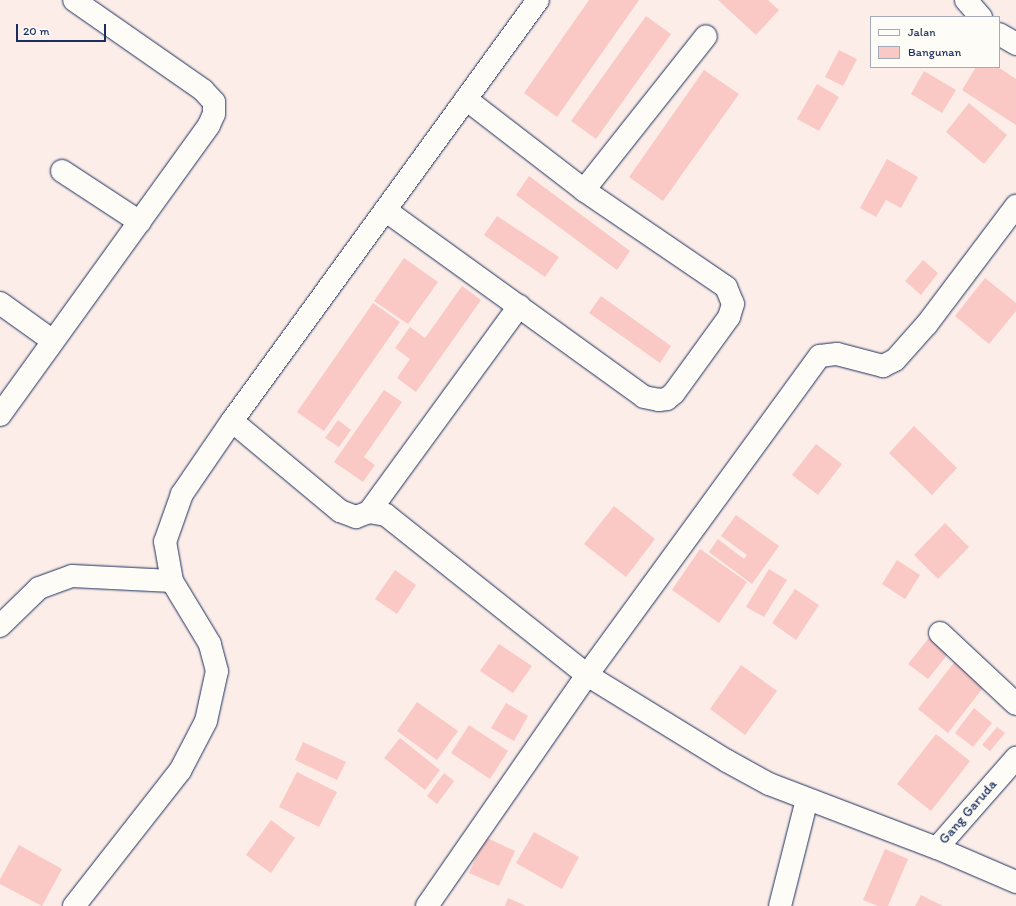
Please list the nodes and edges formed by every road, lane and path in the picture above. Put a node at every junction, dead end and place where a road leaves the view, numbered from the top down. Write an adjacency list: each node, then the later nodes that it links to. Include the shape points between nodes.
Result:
1 (74, 0): 13 (street, via 203,90 214,102 214,114 209,125)
2 (538, 0): 8 (street)
3 (966, 0): 4 (street)
4 (980, 16)
5 (1000, 35): 7 (street)
6 (706, 36): 10 (street)
7 (1016, 44)
8 (466, 99): 10 (street); 12 (street)
9 (62, 171): 13 (street)
10 (584, 190): 15 (street, via 726,287 733,304 729,317 674,393 667,399 659,400 644,397)
11 (1016, 206): 23 (street, via 927,324 895,360 883,366 837,354 820,356)
12 (385, 210): 15 (street); 18 (street)
13 (140, 222): 16 (street)
14 (0, 303): 16 (street)
15 (519, 306): 19 (street)
16 (53, 342): 17 (street)
17 (0, 415)
18 (232, 421): 19 (street, via 340,511 356,517); 20 (street, via 182,494 172,518 165,542)
19 (369, 512): 23 (street, via 386,515)
20 (172, 582): 21 (street, via 72,576 39,588); 29 (street, via 210,644 217,671 206,721 180,771)
21 (0, 626)
22 (940, 633): 24 (street)
23 (587, 675): 26 (street, via 727,761 769,784); 30 (street)
24 (1016, 704)
25 (1016, 758): 27 (street, Gang Garuda)
26 (807, 799): 27 (street); 31 (street)
27 (937, 848): 28 (street)
28 (1016, 882)
29 (74, 906)
30 (427, 906)
31 (780, 906)

